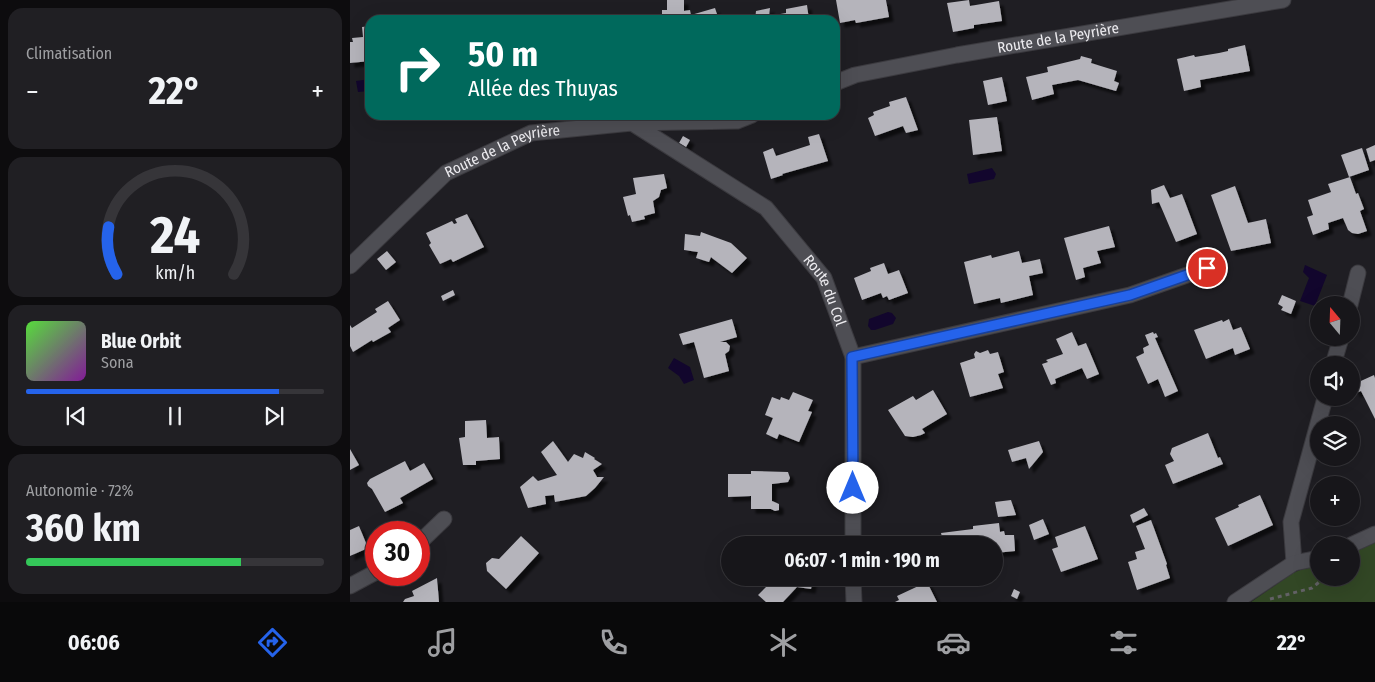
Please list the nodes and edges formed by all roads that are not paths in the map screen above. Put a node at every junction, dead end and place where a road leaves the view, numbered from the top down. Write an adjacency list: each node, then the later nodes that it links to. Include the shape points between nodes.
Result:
1 (1283, 0): 2 (street, Route de la Peyrière, via 957,55)
2 (840, 80)
3 (740, 120): 4 (street, Route de la Peyrière)
4 (632, 123): 5 (street, Route de la Peyrière, via 531,133 446,173); 9 (street, Route du Col, via 766,208 824,278)
5 (352, 262)
6 (1207, 268): 9 (street, via 1130,295)
7 (1358, 273): 8 (street)
8 (1352, 296)
9 (852, 357): 14 (street, Route du Col)
10 (1322, 406): 17 (street, via 1291,522)
11 (444, 519): 12 (street)
12 (430, 532)
13 (1375, 534): 15 (street)
14 (853, 536)
15 (1360, 541)
16 (1310, 560): 17 (street)
17 (1294, 563): 22 (street)
18 (365, 578): 19 (street)
19 (350, 586)
20 (854, 586): 21 (street)
21 (854, 602)
22 (1235, 602)

